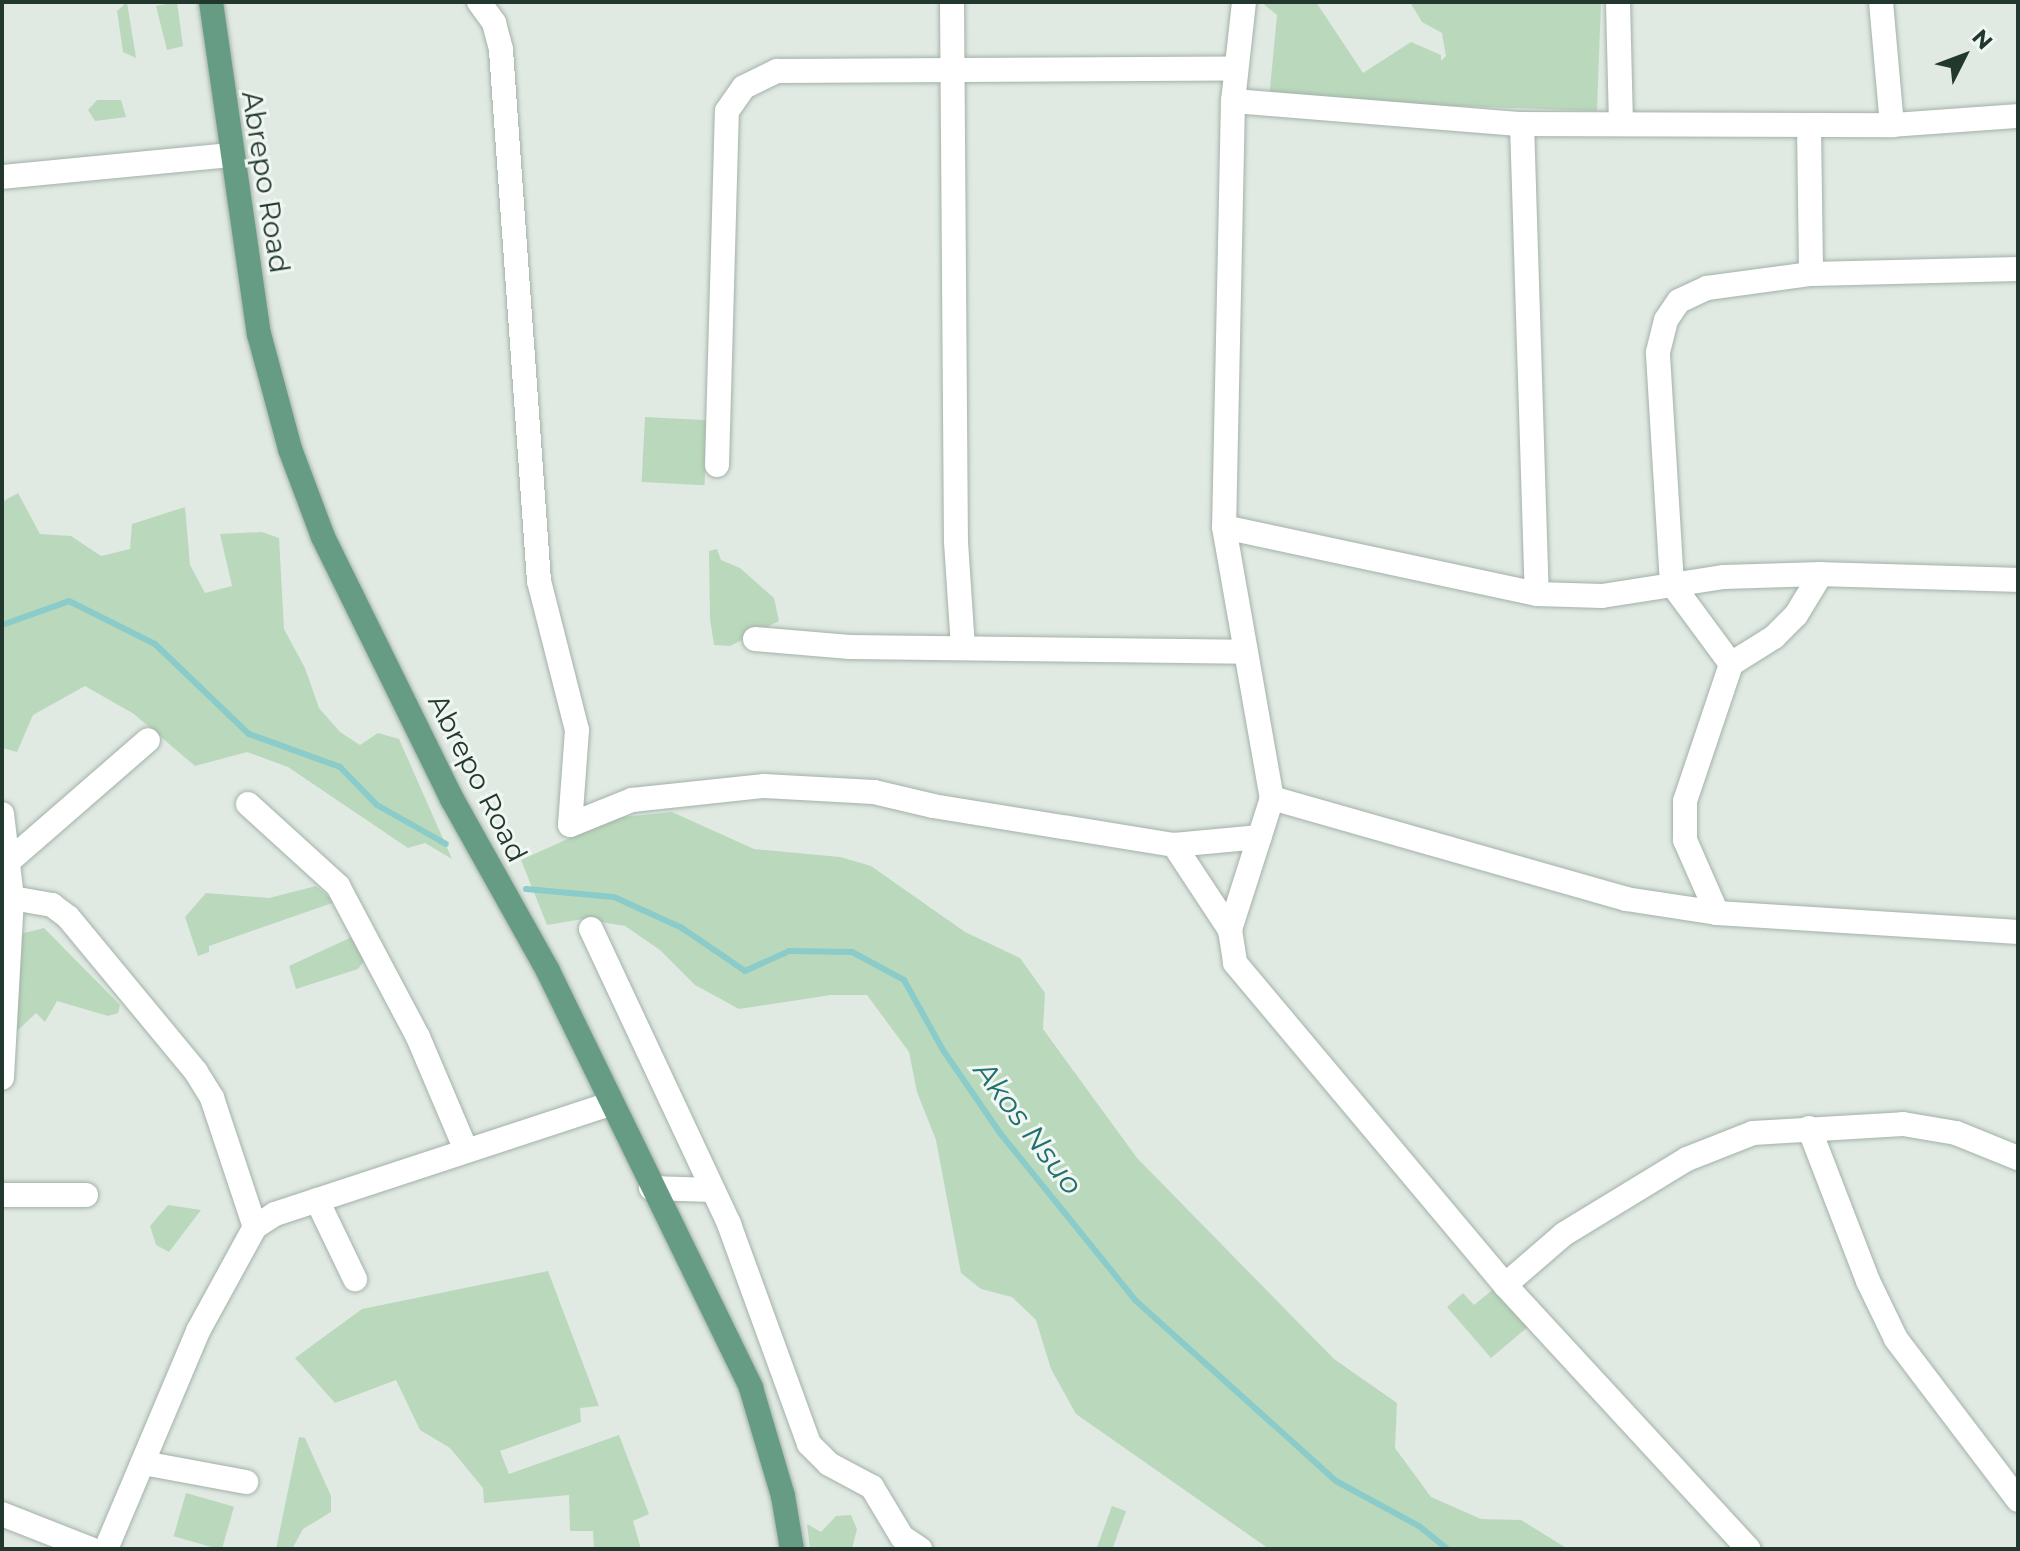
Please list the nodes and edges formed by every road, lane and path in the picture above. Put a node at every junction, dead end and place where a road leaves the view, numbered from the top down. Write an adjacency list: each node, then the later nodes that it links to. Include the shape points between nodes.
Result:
1 (211, 2): 15 (main road, Abrepo Road)
2 (479, 2): 34 (street, via 494,23 501,50 539,581 577,730 570,825 614,803 764,786 874,792)
3 (952, 2): 7 (street)
4 (1244, 2): 8 (street)
5 (1618, 2): 12 (street)
6 (1881, 2): 13 (street)
7 (953, 68): 8 (street); 19 (street, via 777,71 744,87 727,111); 26 (street, via 956,542)
8 (1235, 69): 9 (street)
9 (1233, 101): 11 (street); 20 (street)
10 (2018, 116): 13 (street)
11 (1522, 124): 12 (street); 24 (street)
12 (1621, 124): 14 (street)
13 (1892, 125): 14 (street)
14 (1809, 126): 18 (street)
15 (229, 155): 16 (street); 42 (main road, Abrepo Road, via 259,334 290,449 323,537 452,799 548,971)
16 (2, 177)
17 (2018, 269): 18 (street)
18 (1811, 274): 22 (street, via 1707,288 1679,301 1666,320 1658,352)
19 (717, 465)
20 (1224, 527): 24 (street); 27 (street)
21 (1821, 574): 22 (street); 23 (street); 28 (street, via 1796,615 1774,637)
22 (1672, 584): 24 (street, via 1602,596); 28 (street)
23 (2015, 584)
24 (1537, 594)
25 (755, 639): 26 (street)
26 (963, 648): 27 (street)
27 (1244, 652): 30 (street)
28 (1731, 664): 37 (street, via 1685,801 1685,840)
29 (148, 740): 35 (street)
30 (1272, 798): 33 (street); 37 (street, via 1626,899)
31 (248, 804): 44 (street, via 338,886 418,1037)
32 (2, 814): 35 (street)
33 (1260, 837): 34 (street); 39 (street)
34 (1174, 845): 39 (street)
35 (9, 861): 36 (street)
36 (12, 898): 41 (street); 51 (street, via 52,905 68,917 196,1072 212,1098)
37 (1717, 913): 40 (street)
38 (591, 929): 47 (street)
39 (1230, 930): 53 (street, via 1235,963 1247,980)
40 (2018, 932)
41 (2, 1078)
42 (609, 1104): 44 (street); 46 (main road, Abrepo Road)
43 (1809, 1128): 45 (street, via 1903,1124 1956,1133); 53 (street, via 1753,1133 1687,1159 1564,1234); 56 (street, via 1896,1339)
44 (466, 1150): 50 (street)
45 (2018, 1158)
46 (651, 1188): 47 (street); 60 (main road, Abrepo Road, via 751,1388 783,1496)
47 (712, 1190): 61 (street, via 779,1349 809,1444 829,1464 872,1487 902,1537)
48 (2, 1195): 49 (street)
49 (86, 1195)
50 (317, 1200): 51 (street); 52 (street)
51 (255, 1227): 54 (street, via 198,1331)
52 (355, 1279)
53 (1505, 1285): 62 (street)
54 (143, 1463): 55 (street); 59 (street)
55 (246, 1482)
56 (2018, 1500)
57 (2, 1514): 58 (street)
58 (91, 1549)
59 (106, 1549)
60 (792, 1549)
61 (920, 1549)
62 (1749, 1549)

